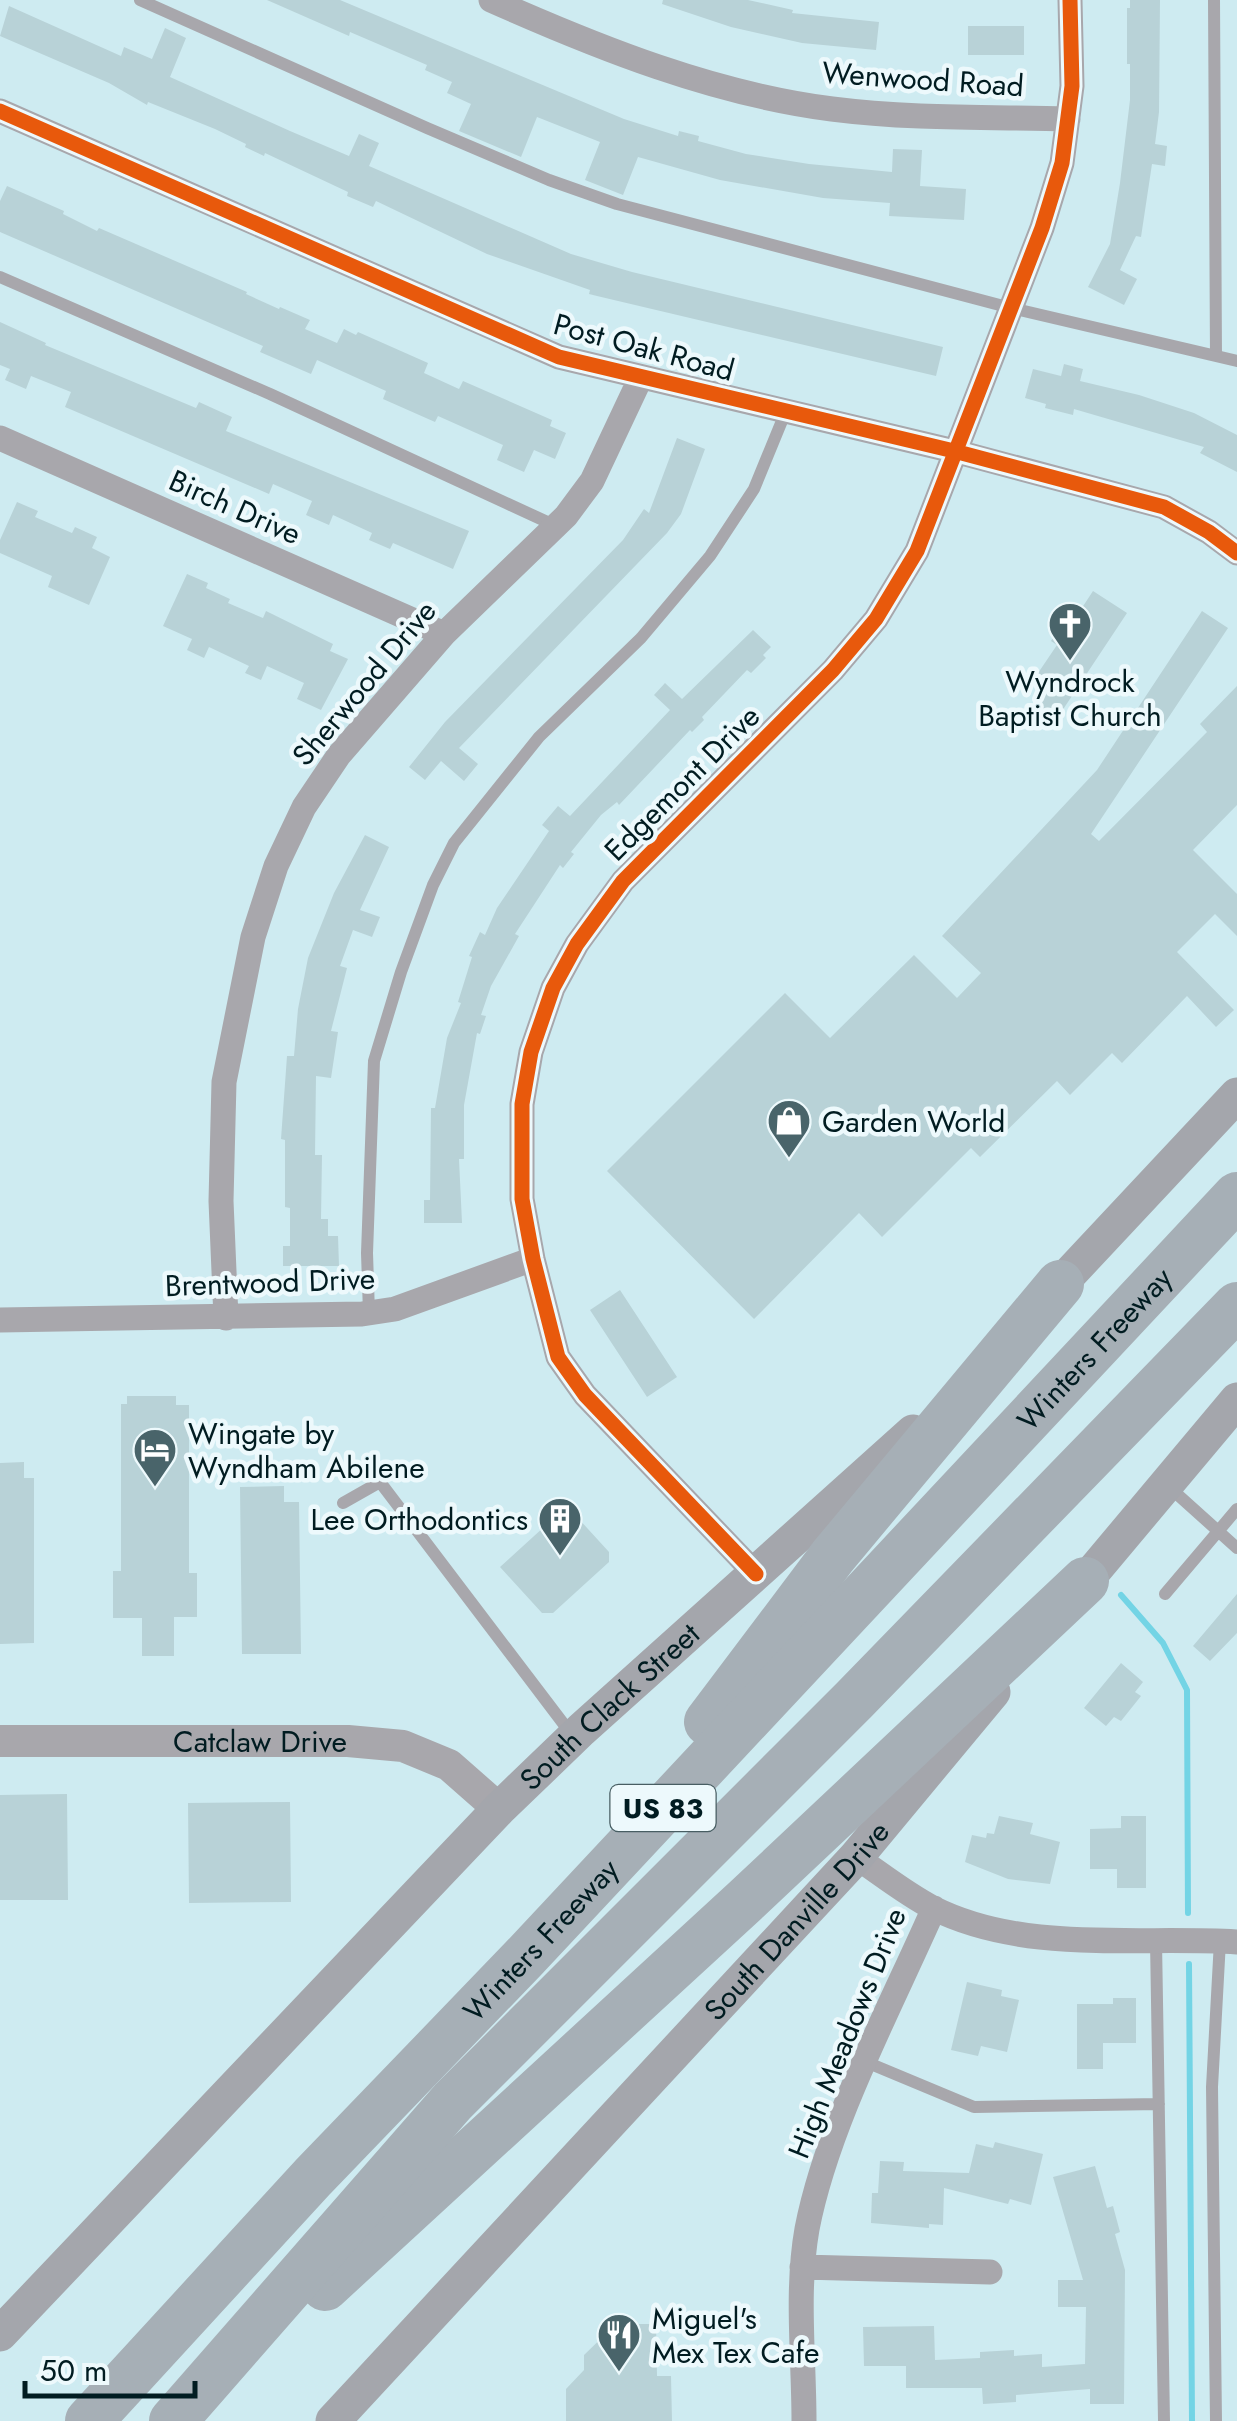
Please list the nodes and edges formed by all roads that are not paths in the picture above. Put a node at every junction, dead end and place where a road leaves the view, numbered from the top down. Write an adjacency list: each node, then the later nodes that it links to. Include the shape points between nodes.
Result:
1 (140, 0): 8 (lane, via 549,180 651,214)
2 (491, 0): 6 (street, Wenwood Road, via 578,39 767,96 831,109)
3 (1070, 0): 6 (street, Edgemont Drive)
4 (1214, 0): 9 (lane)
5 (0, 111): 11 (street, Post Oak Road, via 559,357)
6 (1068, 119): 8 (street, Edgemont Drive, via 1062,162)
7 (0, 277): 15 (lane)
8 (1011, 308): 9 (lane); 14 (street, Edgemont Drive)
9 (1216, 356): 10 (lane)
10 (1237, 362)
11 (640, 377): 12 (street, Post Oak Road); 15 (street, Sherwood Drive, via 592,481)
12 (786, 412): 14 (street, Post Oak Road); 23 (lane, via 754,489 710,556 640,638 539,737 454,844 433,885 374,1060)
13 (0, 438): 17 (street, Birch Drive)
14 (954, 451): 16 (street, Post Oak Road, via 1164,508); 20 (street, Edgemont Drive, via 917,551 876,618 833,670 623,881 552,988 522,1104 522,1198)
15 (556, 526): 17 (street, Sherwood Drive)
16 (1237, 553)
17 (444, 634): 24 (street, Sherwood Drive, via 304,807 253,938 224,1082)
18 (1237, 1095): 21 (main road, South Clack Street)
19 (1237, 1196): 42 (highway, Winters Freeway / US 83)
20 (533, 1259): 23 (street, Brentwood Drive); 32 (street, Edgemont Drive, via 558,1357 585,1396)
21 (1060, 1284): 32 (main road, South Clack Street, via 892,1452); 42 (highway, via 832,1556 682,1757)
22 (1237, 1306): 49 (highway, Winters Freeway / US 83, via 452,2101)
23 (369, 1313): 24 (street, Brentwood Drive)
24 (226, 1318): 25 (street, Brentwood Drive)
25 (0, 1320)
26 (1237, 1400): 27 (main road, South Danville Drive)
27 (1166, 1485): 30 (lane); 33 (main road, South Danville Drive)
28 (343, 1502): 35 (lane, via 380,1482)
29 (1237, 1509): 30 (lane)
30 (1218, 1531): 31 (lane); 34 (lane)
31 (1237, 1548)
32 (756, 1574): 35 (main road, South Clack Street)
33 (1085, 1581): 38 (main road, South Danville Drive); 49 (highway)
34 (1165, 1594)
35 (574, 1736): 37 (main road, South Clack Street)
36 (0, 1741): 37 (street, Catclaw Drive, via 403,1746 449,1765)
37 (500, 1810): 47 (main road, South Clack Street)
38 (856, 1857): 39 (street); 50 (main road, South Danville Drive)
39 (934, 1908): 40 (street, via 990,1928 1040,1936); 43 (street, High Meadows Drive)
40 (1156, 1941): 41 (street); 44 (lane)
41 (1228, 1942): 53 (lane, via 1212,2087)
42 (435, 2050): 48 (highway, Winters Freeway / US 83)
43 (866, 2062): 44 (lane, via 974,2107); 45 (street, High Meadows Drive, via 831,2145)
44 (1159, 2104): 52 (lane)
45 (802, 2267): 46 (street); 51 (street, High Meadows Drive)
46 (990, 2272)
47 (0, 2334)
48 (89, 2421)
49 (176, 2421)
50 (333, 2421)
51 (804, 2421)
52 (1164, 2421)
53 (1216, 2421)

